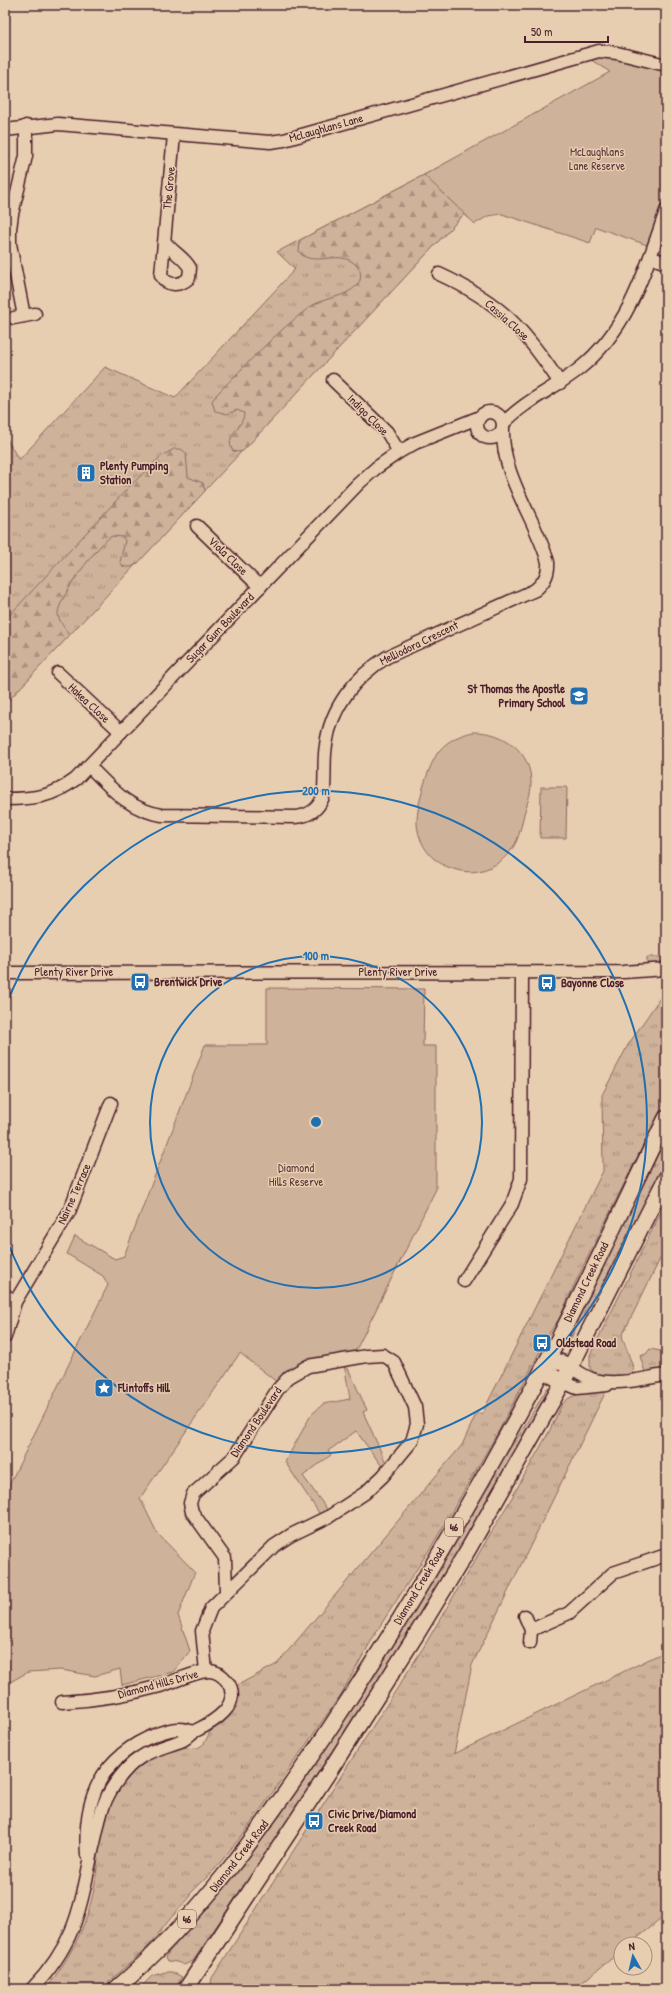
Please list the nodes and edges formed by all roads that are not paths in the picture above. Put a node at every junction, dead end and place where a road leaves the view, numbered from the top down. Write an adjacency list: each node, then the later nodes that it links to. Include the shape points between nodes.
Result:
1 (639, 58): 2 (street, McLaughlans Lane); 3 (street, McLaughlans Lane); 6 (street, McLaughlans Lane, via 610,51 592,52 284,140 256,141)
2 (666, 62)
3 (666, 65)
4 (26, 126): 5 (street, McLaughlans Lane); 6 (street, McLaughlans Lane, via 58,124); 12 (street, via 26,156 10,229 12,256)
5 (5, 130)
6 (174, 135): 8 (street, The Grove)
7 (666, 211): 9 (street)
8 (165, 242)
9 (650, 257): 10 (street); 14 (street, via 634,299 616,329 590,360)
10 (666, 263)
11 (439, 274): 14 (street, Cassia Close, via 477,293 502,311 530,340)
12 (24, 316)
13 (333, 380): 21 (street, Indigo Close, via 387,432)
14 (560, 383): 15 (street)
15 (533, 398): 16 (street); 18 (street, via 516,410)
16 (491, 412): 17 (street); 18 (street, via 499,416)
17 (480, 417): 19 (street, via 477,425); 20 (street, Sugar Gum Boulevard)
18 (503, 426): 19 (street, via 501,432 494,437); 22 (street, Melliodora Crescent, via 502,444)
19 (481, 434): 20 (street, Sugar Gum Boulevard, via 456,433); 22 (street, Melliodora Crescent)
20 (429, 438): 21 (street, Sugar Gum Boulevard)
21 (399, 452): 24 (street, Sugar Gum Boulevard, via 358,484)
22 (507, 464): 27 (street, Melliodora Crescent, via 546,556 548,567 544,581 535,590 387,657 357,680 342,699 332,721 326,745 323,797 313,812 295,817 149,814 128,803)
23 (197, 526): 24 (street, Viola Close)
24 (260, 587): 26 (street, Sugar Gum Boulevard)
25 (58, 674): 26 (street, Hakea Close)
26 (121, 732): 27 (street, Sugar Gum Boulevard)
27 (89, 766): 28 (street, Sugar Gum Boulevard, via 72,782 52,794)
28 (5, 800)
29 (666, 969): 31 (street, Plenty River Drive)
30 (522, 972): 31 (street, Plenty River Drive); 32 (street, Plenty River Drive); 37 (street, via 521,1179 512,1204)
31 (623, 972): 33 (street, Plenty River Drive)
32 (5, 973)
33 (666, 978)
34 (111, 1103): 38 (street, Nairne Terrace, via 69,1212)
35 (666, 1118): 40 (main road, Diamond Creek Road / 46)
36 (666, 1178): 41 (main road, Diamond Creek Road / 46)
37 (464, 1281)
38 (10, 1298): 39 (street, Nairne Terrace)
39 (5, 1337)
40 (546, 1363): 41 (main road, via 560,1362); 43 (main road, via 549,1374); 53 (main road, Diamond Creek Road / 46, via 480,1483 384,1643 274,1811 192,1913 160,1949)
41 (571, 1367): 43 (main road, Diamond Creek Road / 46); 44 (street, via 596,1380)
42 (666, 1375): 44 (street)
43 (563, 1382): 44 (street, via 577,1388 588,1388); 54 (main road, Diamond Creek Road / 46, via 418,1632)
44 (616, 1382)
45 (666, 1555): 48 (street, via 613,1573 569,1613)
46 (226, 1592): 46 (street, Diamond Boulevard, via 224,1558 192,1512 190,1503 193,1494 234,1457 278,1390 295,1372 315,1365 379,1354 391,1358 415,1407 416,1429 408,1447 365,1493 330,1516 274,1546); 50 (street, Diamond Boulevard, via 210,1608 203,1625 202,1643)
47 (526, 1616): 48 (street)
48 (531, 1630): 49 (street)
49 (530, 1643)
50 (206, 1671): 51 (street, Diamond Hills Drive, via 161,1686 118,1696); 52 (street, Diamond Hills Drive, via 218,1673 231,1689 227,1707 220,1716 192,1732 183,1741 153,1750 141,1757 130,1766 111,1790 101,1812 81,1908 67,1942 51,1967)
51 (62, 1702)
52 (32, 1989)
53 (116, 1989)
54 (186, 1989)

